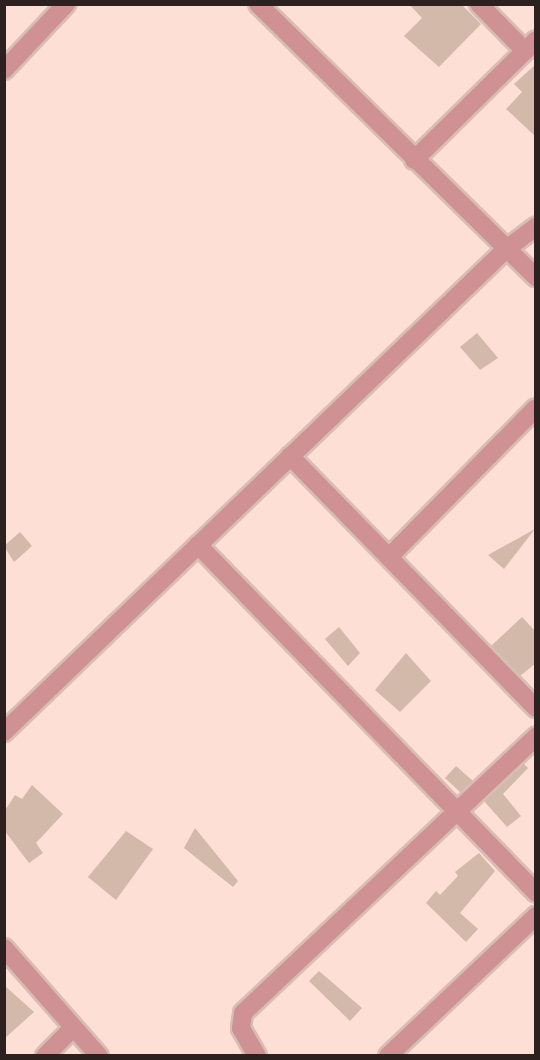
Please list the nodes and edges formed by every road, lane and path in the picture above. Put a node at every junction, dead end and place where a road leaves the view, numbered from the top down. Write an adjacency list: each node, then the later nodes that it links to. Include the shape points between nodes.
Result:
1 (66, 4): 5 (street)
2 (258, 4): 6 (street)
3 (478, 4): 4 (street)
4 (530, 46): 6 (street)
5 (4, 70)
6 (414, 160): 8 (street)
7 (536, 227): 8 (street)
8 (506, 250): 9 (street); 11 (street)
9 (536, 277)
10 (536, 408): 13 (street)
11 (290, 456): 12 (street); 13 (street)
12 (198, 545): 15 (street); 17 (street)
13 (389, 557): 14 (street)
14 (536, 708)
15 (4, 732)
16 (536, 737): 17 (street)
17 (455, 811): 18 (street); 24 (street, via 243,1013 241,1028)
18 (536, 893)
19 (536, 916): 25 (street)
20 (4, 948): 21 (street)
21 (73, 1028): 22 (street); 23 (street)
22 (45, 1056)
23 (99, 1056)
24 (257, 1056)
25 (388, 1056)

